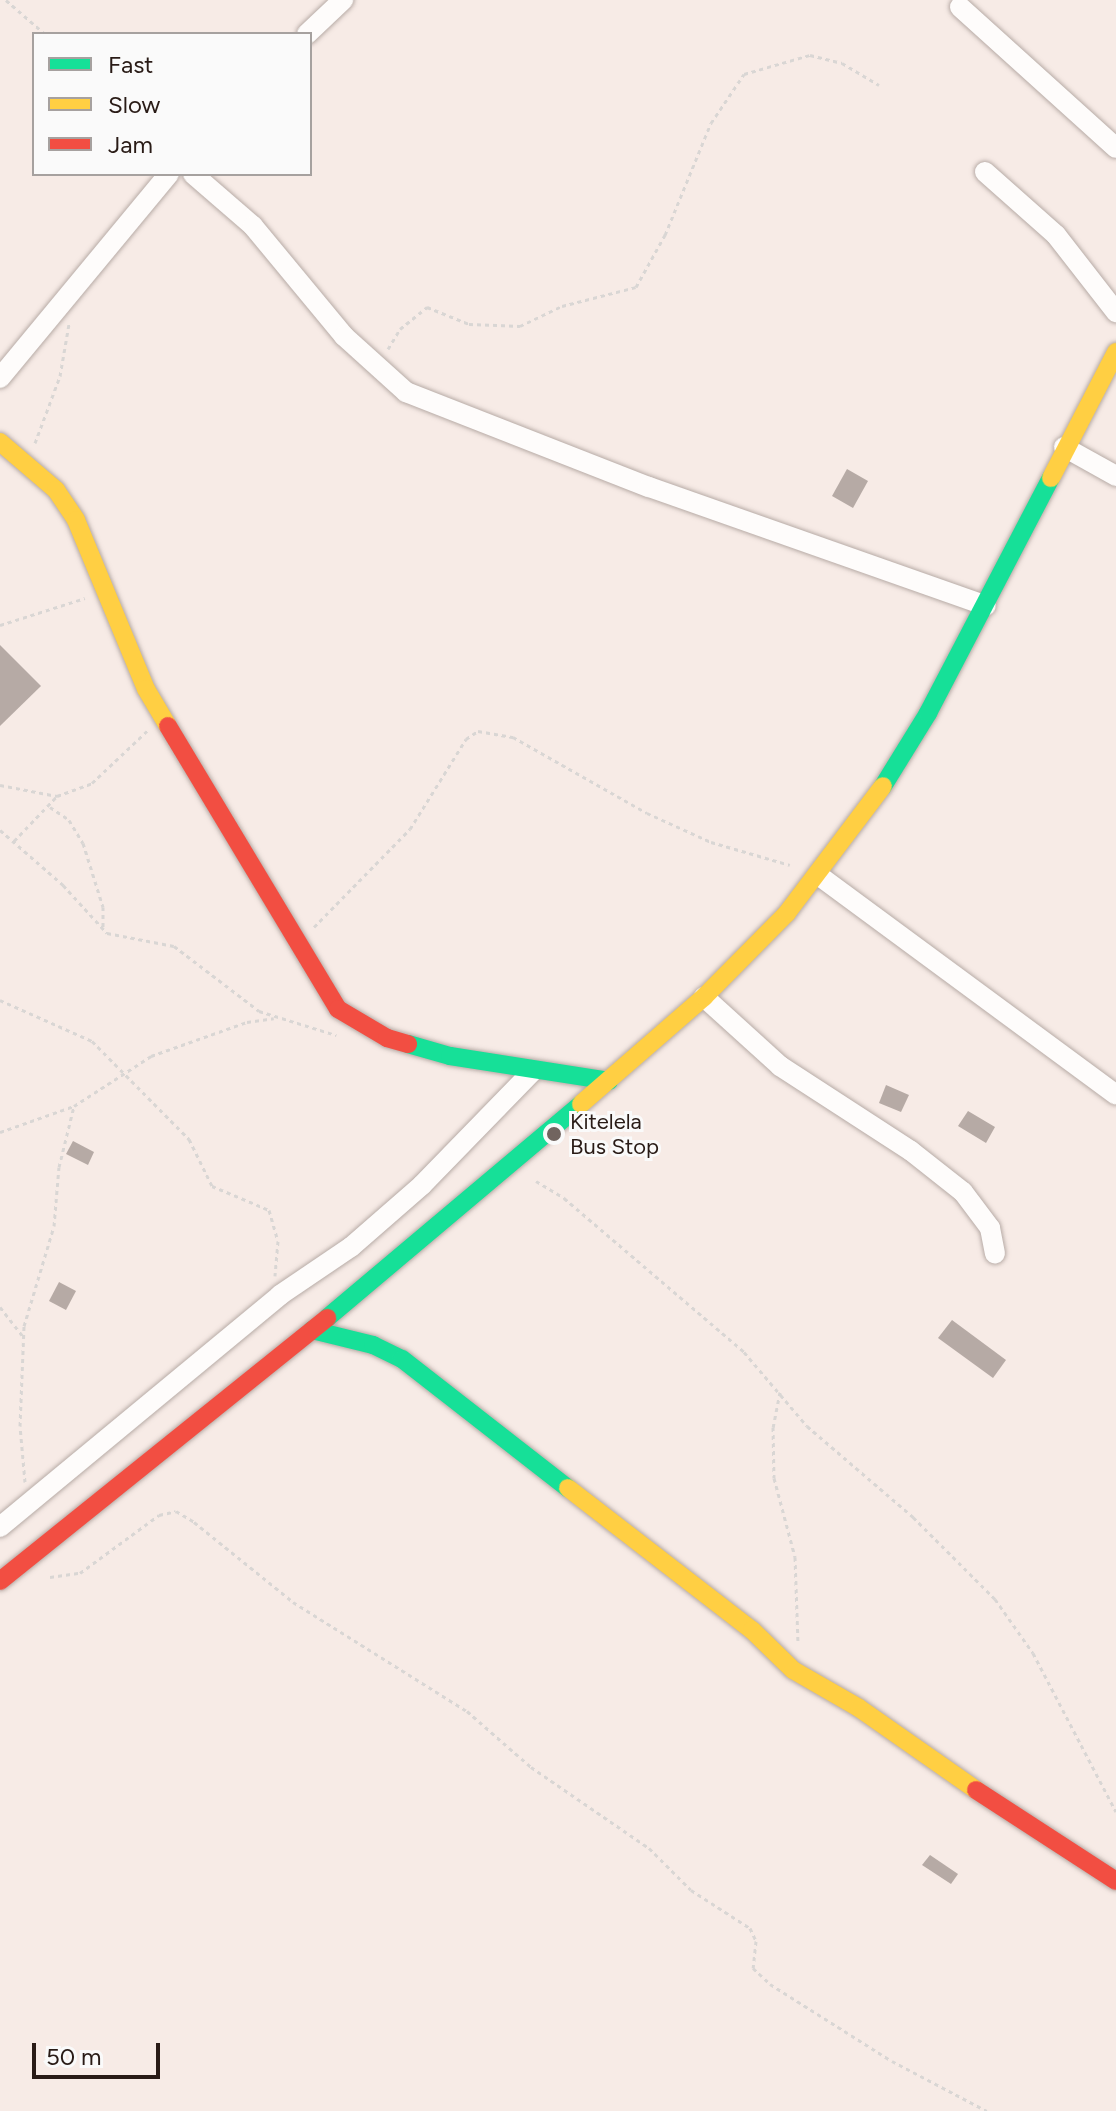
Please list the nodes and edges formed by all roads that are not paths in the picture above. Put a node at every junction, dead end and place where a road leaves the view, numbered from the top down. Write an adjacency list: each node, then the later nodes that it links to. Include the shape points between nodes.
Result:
1 (343, 0): 3 (street)
2 (960, 7): 4 (street)
3 (309, 32)
4 (1116, 148)
5 (985, 172): 8 (street, via 1056,235)
6 (167, 176): 10 (street)
7 (195, 176): 14 (street, via 253,226 375,369 406,392)
8 (1116, 312)
9 (1116, 352): 12 (main road)
10 (0, 378)
11 (0, 442): 17 (main road, via 34,471 76,520 162,717 325,992 360,1025 450,1056)
12 (1064, 447): 13 (street); 14 (main road)
13 (1116, 476)
14 (986, 606): 15 (main road, via 912,738)
15 (818, 875): 16 (main road); 19 (street)
16 (704, 997): 18 (main road); 20 (street, via 780,1066 911,1151 963,1192 990,1228)
17 (533, 1071): 18 (main road); 22 (street, via 422,1185 351,1247 274,1300)
18 (609, 1081): 21 (main road)
19 (1116, 1095)
20 (995, 1254)
21 (312, 1330): 23 (main road); 24 (main road, via 373,1345 402,1359 752,1630 793,1670 859,1708 992,1803 1063,1842)
22 (2, 1522)
23 (0, 1581)
24 (1116, 1881)

